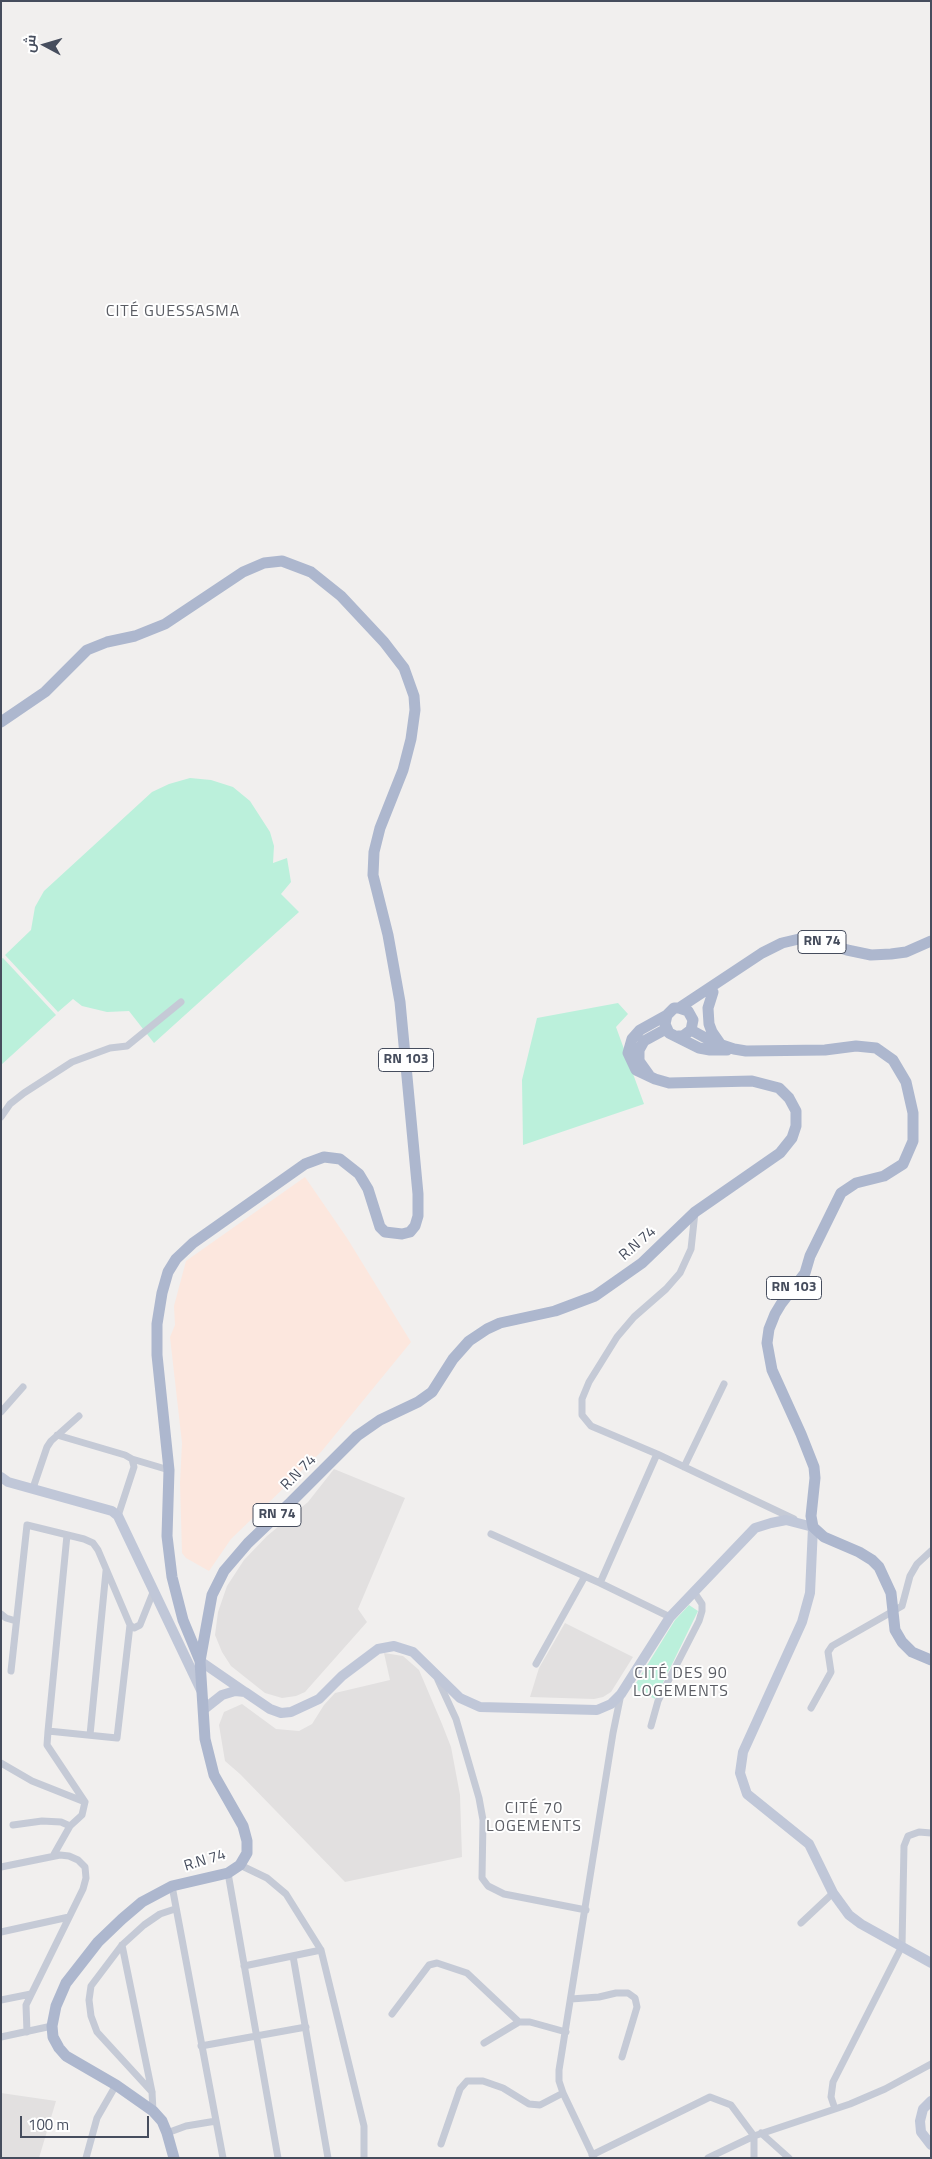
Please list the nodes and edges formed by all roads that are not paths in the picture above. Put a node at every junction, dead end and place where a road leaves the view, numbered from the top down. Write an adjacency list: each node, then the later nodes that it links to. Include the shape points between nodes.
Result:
1 (1, 722): 24 (main road, RN 103, via 45,692 87,650 165,624 243,572 264,563 282,561 311,572 341,596 404,668 414,696 411,739 403,770 380,828 373,875 400,1002 418,1194 415,1226 410,1232 385,1232 378,1223 368,1188 359,1174 340,1160 324,1157 304,1164 193,1243 168,1272 157,1324 157,1356)
2 (931, 941): 3 (main road, R.N 74 / RN 74, via 906,952 871,954 818,940 799,939 762,953)
3 (722, 981): 4 (main road, R.N 74 / RN 74); 6 (main road, R.N 74 / RN 74)
4 (712, 992): 8 (main road, R.N 74 / RN 74); 11 (main road, via 709,1024)
5 (181, 1002): 14 (street, via 127,1046 110,1048 72,1062 24,1093)
6 (679, 1008): 7 (main road, R.N 74 / RN 74, via 674,1008); 8 (main road, via 688,1011)
7 (667, 1015): 9 (main road); 13 (main road, R.N 74 / RN 74, via 640,1030 629,1046 633,1066)
8 (692, 1025): 10 (main road, via 683,1036); 11 (main road, RN 103)
9 (666, 1029): 10 (main road); 13 (main road, via 644,1041 639,1050 639,1060)
10 (678, 1036): 12 (main road, RN 103, via 704,1049)
11 (722, 1045): 12 (main road, RN 103)
12 (734, 1050): 28 (main road, RN 103, via 876,1048 893,1060 906,1082 913,1113 913,1141 903,1164 884,1176 856,1183 841,1193 810,1256 805,1274 781,1304 769,1329 767,1343 772,1370 814,1467)
13 (650, 1077): 15 (main road, R.N 74 / RN 74, via 678,1084 764,1083 779,1088 796,1112 792,1138 780,1152)
14 (1, 1117)
15 (695, 1212): 21 (street, via 691,1249 680,1273 617,1337 582,1399 582,1415 591,1426); 43 (main road, R.N 74 / RN 74, via 642,1263 595,1296 555,1311 486,1329 469,1341 432,1392 357,1436 248,1543 224,1571 212,1595)
16 (724, 1384): 23 (street)
17 (23, 1387): 18 (street)
18 (1, 1412)
19 (79, 1416): 20 (street)
20 (57, 1435): 22 (street); 26 (street, via 47,1447)
21 (657, 1454): 23 (street); 34 (street)
22 (132, 1459): 24 (street); 27 (street, via 134,1467)
23 (684, 1467): 28 (street)
24 (169, 1470): 43 (main road, RN 103, via 167,1536 172,1577 182,1620)
25 (1, 1477): 26 (street)
26 (33, 1488): 27 (street)
27 (118, 1516): 35 (street)
28 (813, 1527): 36 (street, via 786,1520 755,1528); 37 (main road, via 824,1537 859,1552 879,1567 891,1593); 65 (street, via 810,1593 802,1622 743,1752 740,1773 747,1794 809,1844)
29 (491, 1534): 33 (street)
30 (67, 1535): 32 (street, via 92,1543); 40 (street, via 27,1525); 53 (street)
31 (931, 1551): 37 (street, via 917,1564 910,1576 902,1606)
32 (106, 1570): 41 (street); 54 (street)
33 (585, 1576): 34 (street); 44 (street)
34 (600, 1583): 39 (street)
35 (154, 1590): 41 (street, via 140,1626 134,1628); 47 (street)
36 (694, 1592): 39 (street); 52 (street, via 702,1604 699,1622 658,1701)
37 (894, 1612): 42 (main road, via 895,1630 902,1642 912,1652); 50 (street, via 832,1646 828,1652 830,1672)
38 (1, 1614): 40 (street)
39 (670, 1617): 49 (street)
40 (16, 1622): 45 (street)
41 (130, 1625): 54 (street, via 117,1738)
42 (931, 1660)
43 (200, 1661): 47 (main road, R.N 74 / RN 74); 48 (street)
44 (536, 1664)
45 (11, 1671)
46 (436, 1675): 48 (street, via 413,1652 394,1646 378,1649 319,1698 291,1712 270,1709); 49 (street, via 460,1698 480,1707 597,1710 611,1704); 67 (street, via 456,1719 478,1791 483,1820 482,1878 488,1886 504,1894)
47 (202, 1691): 51 (main road, R.N 74 / RN 74)
48 (245, 1692): 51 (street, via 222,1695)
49 (621, 1694): 67 (street)
50 (811, 1708)
51 (203, 1710): 61 (main road, R.N 74 / RN 74, via 205,1739 214,1775 248,1841)
52 (651, 1726)
53 (48, 1732): 54 (street); 56 (street, via 47,1745)
54 (90, 1735)
55 (1, 1763): 56 (street)
56 (85, 1802): 58 (street, via 82,1814)
57 (13, 1825): 58 (street, via 42,1821)
58 (70, 1826): 60 (street)
59 (931, 1833): 72 (street, via 919,1832 908,1836 904,1846)
60 (53, 1856): 62 (street); 68 (street, via 70,1856 85,1868 83,1889)
61 (240, 1865): 63 (main road, R.N 74); 73 (street, via 267,1878 286,1894)
62 (1, 1867)
63 (228, 1873): 64 (main road, R.N 74); 76 (street)
64 (172, 1886): 66 (street); 82 (main road, R.N 74, via 142,1902 98,1942 61,1992)
65 (833, 1893): 69 (street); 72 (street, via 849,1915)
66 (175, 1909): 71 (street, via 160,1914); 89 (street)
67 (586, 1910): 78 (street)
68 (69, 1917): 70 (street); 77 (street)
69 (801, 1923)
70 (1, 1932)
71 (122, 1945): 93 (street); 93 (street, via 91,1986 91,2016 97,2032)
72 (902, 1946): 75 (street); 96 (street, via 833,2082 831,2097)
73 (321, 1950): 74 (street); 109 (street, via 364,2126)
74 (293, 1956): 76 (street); 83 (street)
75 (931, 1962)
76 (244, 1966): 86 (street)
77 (31, 1994): 79 (street); 84 (street, via 26,2005)
78 (571, 1999): 85 (street); 90 (street, via 616,1993 635,1998 637,2007)
79 (1, 2000)
80 (392, 2014): 81 (street, via 429,1965 437,1963 467,1973)
81 (519, 2022): 85 (street); 88 (street)
82 (52, 2026): 84 (street); 92 (main road, via 54,2037 66,2056)
83 (306, 2027): 86 (street); 108 (street)
84 (27, 2032): 87 (street)
85 (566, 2032): 94 (street, via 559,2070)
86 (256, 2036): 89 (street); 107 (street)
87 (1, 2037)
88 (484, 2043)
89 (201, 2046): 98 (street)
90 (622, 2058)
91 (931, 2064): 96 (street, via 885,2089)
92 (116, 2085): 97 (main road); 104 (street, via 97,2118)
93 (152, 2092): 97 (street)
94 (563, 2093): 101 (street, via 540,2105 529,2104 503,2088 483,2081 467,2081 460,2089); 103 (street)
95 (931, 2101): 102 (street, via 923,2109 920,2121 921,2132)
96 (835, 2109): 100 (street)
97 (153, 2111): 99 (main road)
98 (216, 2121): 99 (street); 106 (street)
99 (168, 2133): 105 (main road)
100 (757, 2135): 103 (street, via 731,2105 710,2097); 110 (street); 111 (street); 112 (street)
101 (441, 2144)
102 (931, 2145)
103 (593, 2156)
104 (86, 2158)
105 (174, 2158)
106 (223, 2158)
107 (278, 2158)
108 (328, 2158)
109 (364, 2158)
110 (708, 2158)
111 (754, 2158)
112 (789, 2158)

